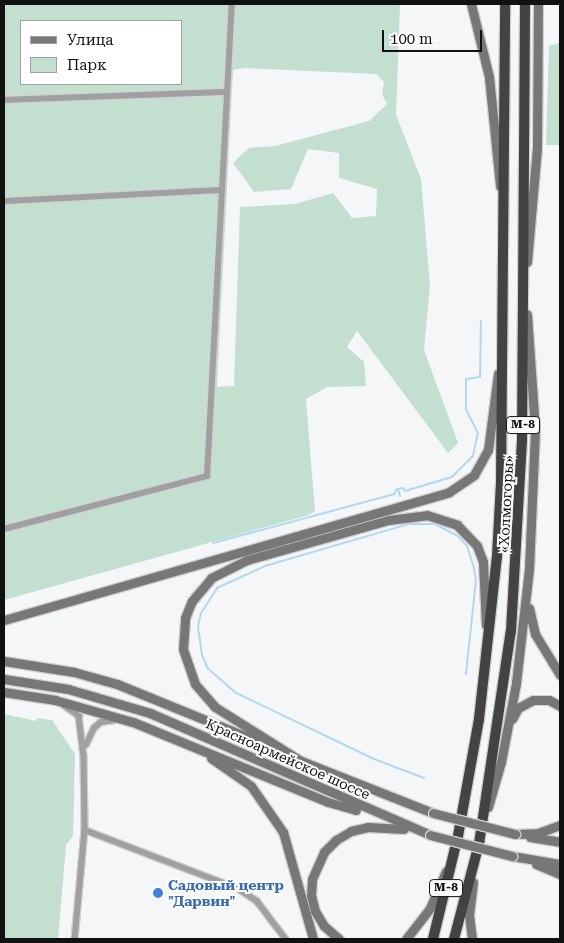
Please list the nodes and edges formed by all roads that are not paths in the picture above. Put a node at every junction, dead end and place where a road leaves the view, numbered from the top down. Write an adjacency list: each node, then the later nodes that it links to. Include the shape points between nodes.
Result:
1 (232, 4): 6 (street)
2 (471, 4): 10 (main road, via 489,77)
3 (505, 4): 10 (highway, «Холмогоры» / М-8)
4 (525, 4): 11 (highway, «Холмогоры» / М-8)
5 (538, 4): 11 (main road, via 537,147)
6 (227, 92): 7 (street); 8 (street)
7 (4, 100)
8 (222, 190): 9 (street); 14 (street, via 207,476)
9 (4, 202)
10 (503, 202): 13 (highway, «Холмогоры» / М-8)
11 (525, 280): 12 (highway, «Холмогоры» / М-8)
12 (525, 297): 15 (main road, via 535,430); 35 (highway, «Холмогоры» / М-8, via 520,503 511,631)
13 (502, 332): 16 (main road, via 488,450 482,464 462,485 421,502); 18 (highway, «Холмогоры» / М-8, via 500,501)
14 (4, 529)
15 (527, 586): 19 (main road, via 535,634); 25 (main road)
16 (4, 620)
17 (4, 661): 28 (main road, Красноармейское шоссе, via 74,672 117,684 168,702)
18 (486, 665): 28 (main road, via 483,562 468,534 443,518 428,515 396,519 226,568 210,578 192,601 183,634 186,667 194,684 215,707); 34 (highway, «Холмогоры» / М-8)
19 (560, 675)
20 (4, 679): 29 (main road, Красноармейское шоссе, via 68,689 150,713)
21 (4, 692): 22 (main road)
22 (55, 700): 24 (main road); 27 (street, via 79,716)
23 (560, 706): 25 (main road, via 541,699 525,703 513,715)
24 (133, 722): 26 (main road); 27 (street, via 100,722 88,737)
25 (507, 733): 35 (main road)
26 (181, 740): 29 (main road, via 328,802); 42 (main road, via 228,768 251,786 268,808 283,832)
27 (84, 755): 31 (street)
28 (301, 761): 33 (main road, Красноармейское шоссе, bridge, via 433,813)
29 (395, 822): 32 (main road, Красноармейское шоссе)
30 (560, 825): 33 (main road, via 538,833)
31 (85, 830): 40 (street); 41 (street, via 238,889 270,915)
32 (427, 834): 37 (main road, Красноармейское шоссе, bridge); 43 (main road, via 368,827 336,840 324,852 312,879 311,895 324,926)
33 (515, 834): 36 (main road, Красноармейское шоссе)
34 (458, 836): 44 (main road, via 430,908); 45 (highway, «Холмогоры» / М-8)
35 (479, 840): 46 (highway, «Холмогоры» / М-8); 47 (main road, via 470,900)
36 (560, 842)
37 (514, 856): 38 (main road, Красноармейское шоссе); 39 (main road)
38 (560, 864)
39 (560, 874)
40 (75, 939)
41 (286, 939)
42 (313, 939)
43 (339, 939)
44 (406, 939)
45 (433, 939)
46 (454, 939)
47 (472, 939)

